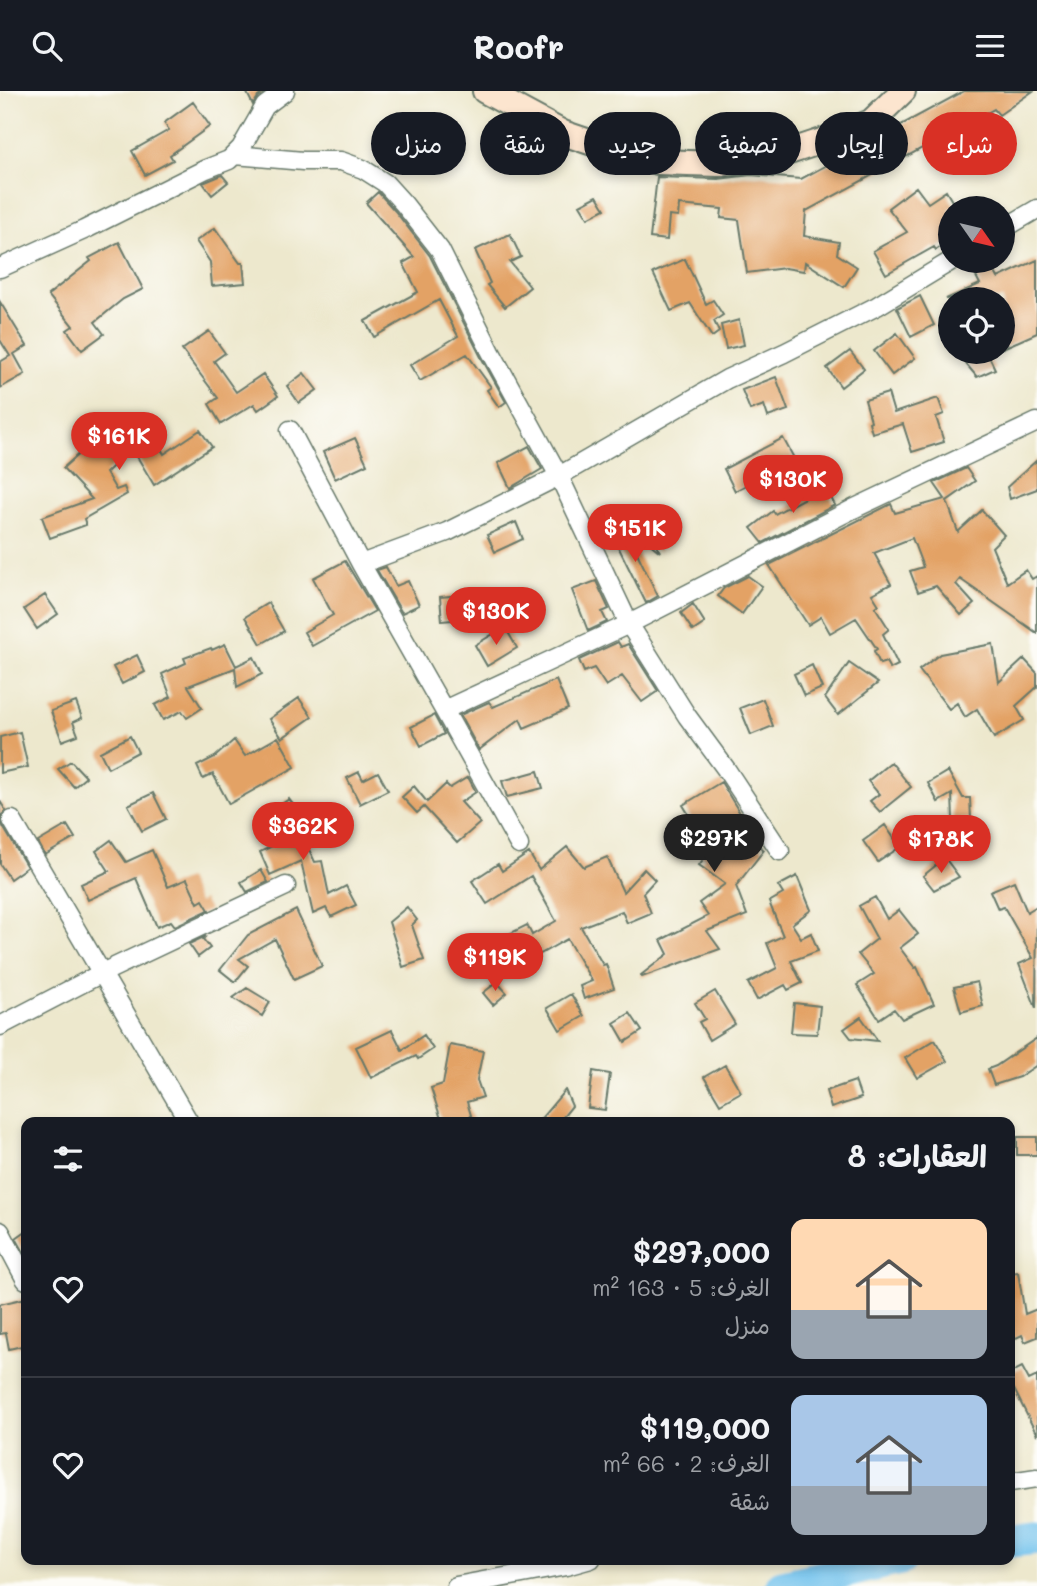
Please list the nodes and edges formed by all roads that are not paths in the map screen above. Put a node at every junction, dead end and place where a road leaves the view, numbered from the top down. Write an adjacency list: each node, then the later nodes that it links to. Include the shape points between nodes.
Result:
1 (285, 91): 4 (street, via 265,106)
2 (485, 91): 3 (main road, via 563,133 613,150 658,162 718,163 771,158 846,132 871,122)
3 (903, 91)
4 (235, 155): 7 (street); 11 (street, via 341,161 385,183 440,250)
5 (1037, 209): 6 (street)
6 (1015, 222)
7 (0, 268)
8 (938, 269): 11 (street, via 877,306 727,379)
9 (1037, 422): 13 (street, via 853,509)
10 (290, 430): 12 (street)
11 (559, 476): 12 (street, via 447,532); 13 (street)
12 (361, 564): 14 (street)
13 (629, 624): 14 (street); 17 (street)
14 (444, 710): 16 (street)
15 (12, 820): 19 (street)
16 (519, 845)
17 (780, 851)
18 (286, 886): 19 (street)
19 (102, 973): 20 (street); 21 (street)
20 (0, 1026)
21 (186, 1117)
22 (0, 1231): 23 (street)
23 (21, 1271)
24 (1037, 1478): 25 (street)
25 (1015, 1481)
26 (570, 1565): 27 (street)
27 (456, 1586)

